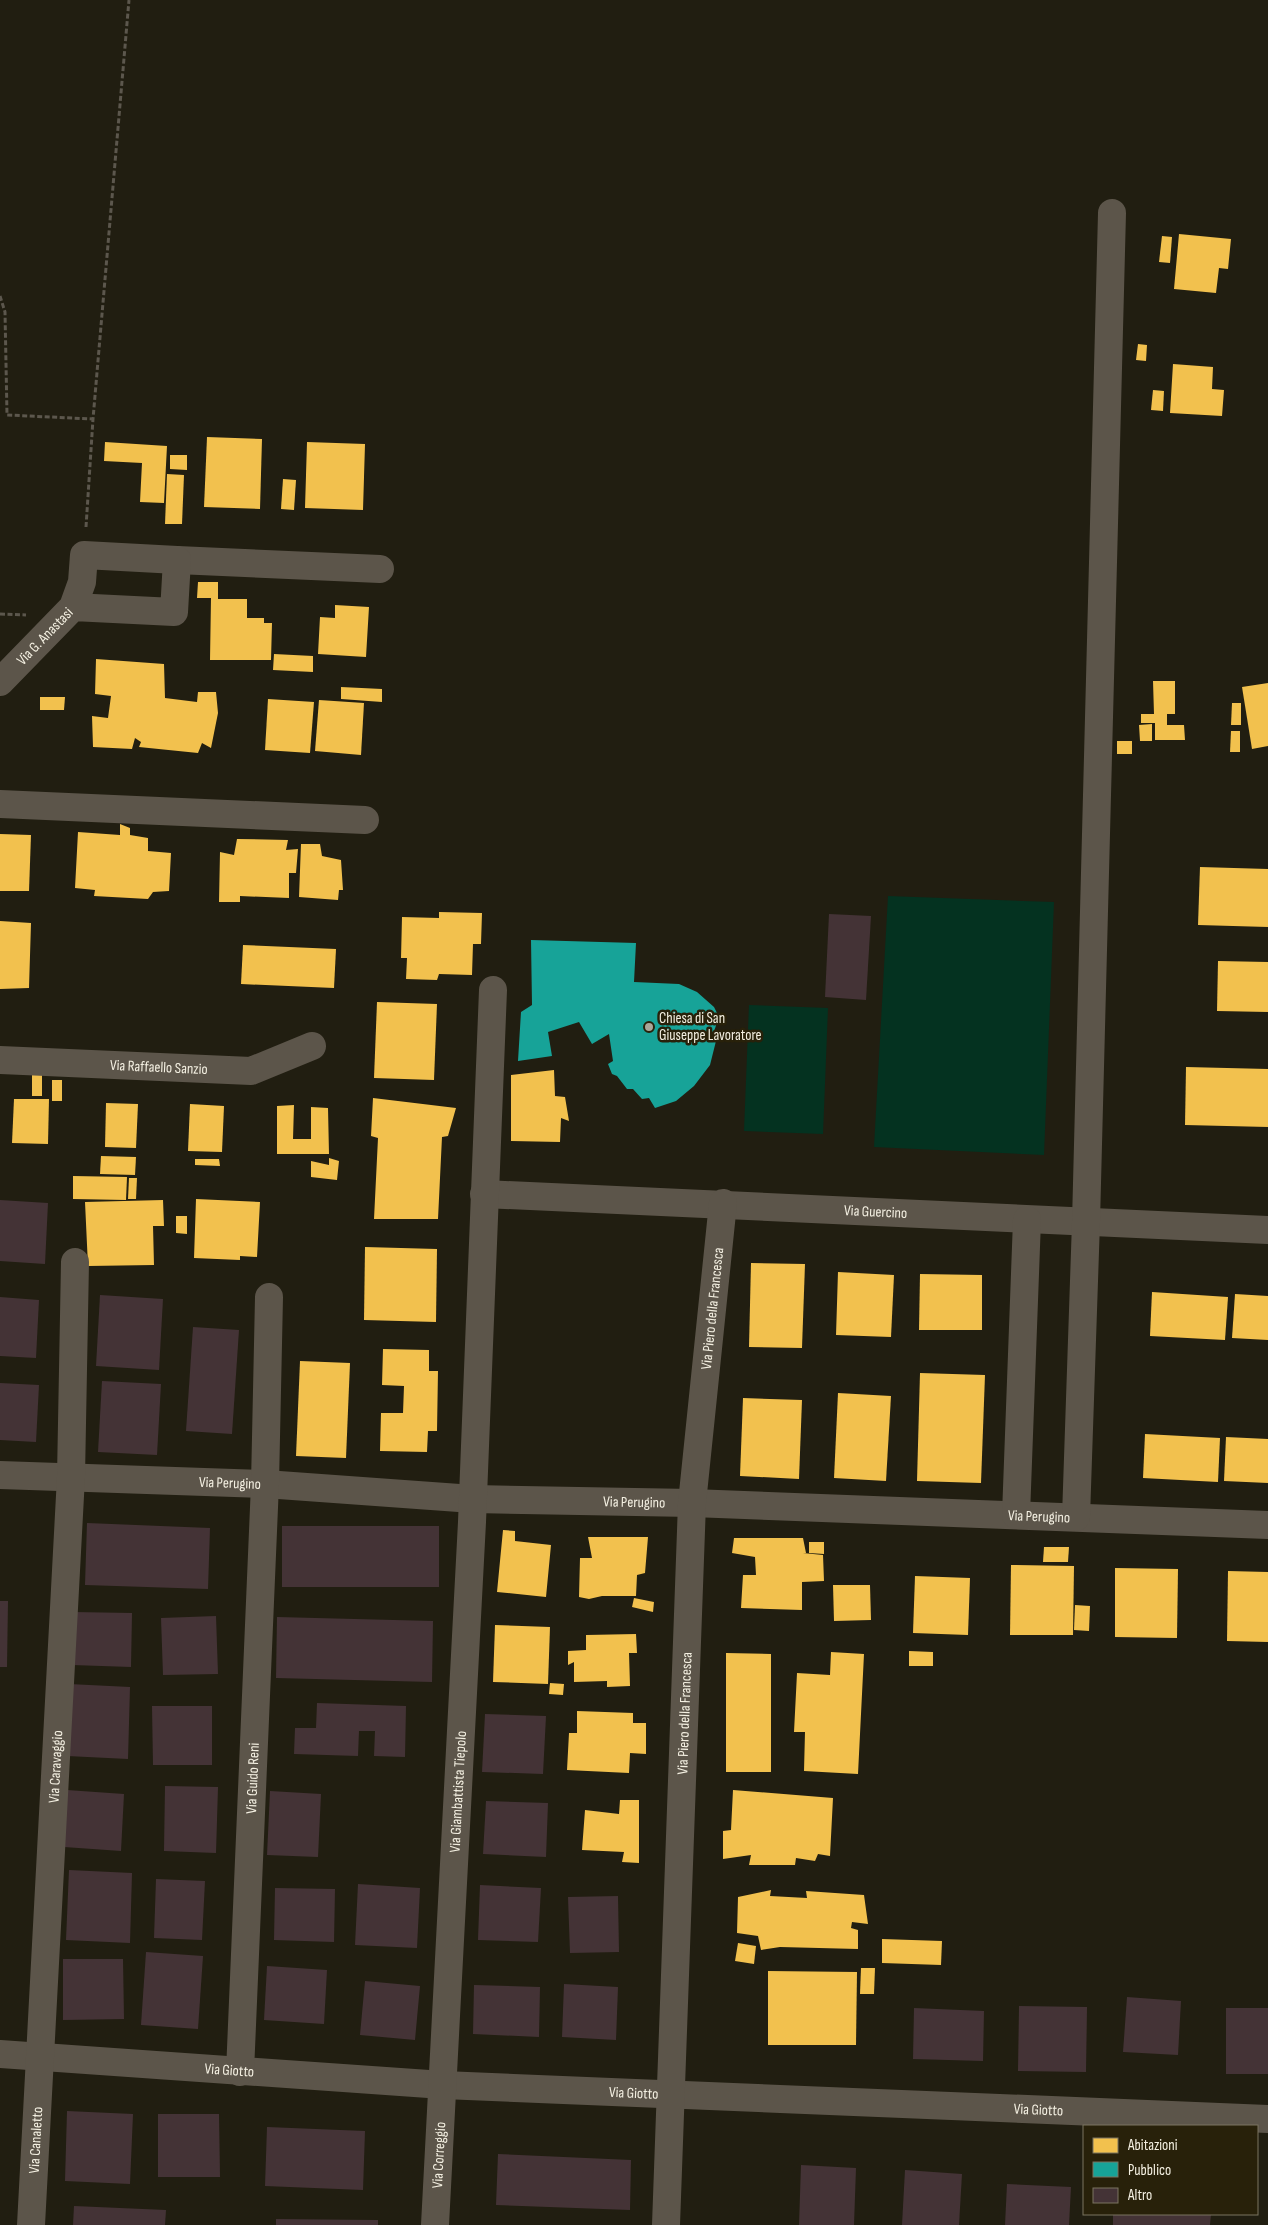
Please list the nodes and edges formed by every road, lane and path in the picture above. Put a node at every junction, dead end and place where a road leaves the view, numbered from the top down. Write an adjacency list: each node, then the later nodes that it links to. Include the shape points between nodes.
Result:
1 (129, 0): 4 (path)
2 (1112, 213): 18 (street)
3 (0, 296): 4 (path, via 6,312 7,415)
4 (93, 419): 5 (path)
5 (84, 555): 6 (street); 8 (street, Via G. Anastasi, via 82,582)
6 (177, 560): 7 (street); 8 (street, via 174,612)
7 (380, 569)
8 (73, 607): 9 (street, Via G. Anastasi)
9 (0, 682)
10 (0, 804): 11 (street)
11 (365, 820)
12 (493, 990): 15 (street, Via Giambattista Tiepolo)
13 (312, 1046): 14 (street, Via Raffaello Sanzio, via 251,1071)
14 (0, 1060)
15 (484, 1194): 16 (street, Via Guercino); 25 (street, Via Giambattista Tiepolo)
16 (723, 1203): 17 (street, Via Guercino); 26 (street, Via Piero della Francesca)
17 (1027, 1220): 18 (street, Via Guercino); 27 (street)
18 (1086, 1222): 19 (street, Via Guercino); 28 (street)
19 (1268, 1230)
20 (75, 1262): 23 (street, Via Caravaggio)
21 (268, 1297): 24 (street, Via Guido Reni)
22 (0, 1475): 23 (street, Via Perugino)
23 (70, 1477): 24 (street, Via Perugino); 31 (street, Via Caravaggio)
24 (265, 1484): 25 (street, Via Perugino); 32 (street, Via Guido Reni)
25 (473, 1499): 26 (street, Via Perugino); 33 (street, Via Giambattista Tiepolo)
26 (692, 1503): 27 (street, Via Perugino); 34 (street, Via Piero della Francesca)
27 (1016, 1515): 28 (street, Via Perugino)
28 (1076, 1518): 29 (street, Via Perugino)
29 (1268, 1525)
30 (0, 2054): 31 (street, Via Giotto)
31 (40, 2056): 32 (street, Via Giotto); 36 (street, Via Canaletto)
32 (240, 2072): 33 (street, Via Giotto)
33 (443, 2085): 34 (street, Via Giotto); 37 (street, Via Correggio)
34 (671, 2096): 35 (street, Via Giotto); 38 (street, Via Piero della Francesca)
35 (1268, 2119)
36 (31, 2225)
37 (435, 2225)
38 (666, 2225)

